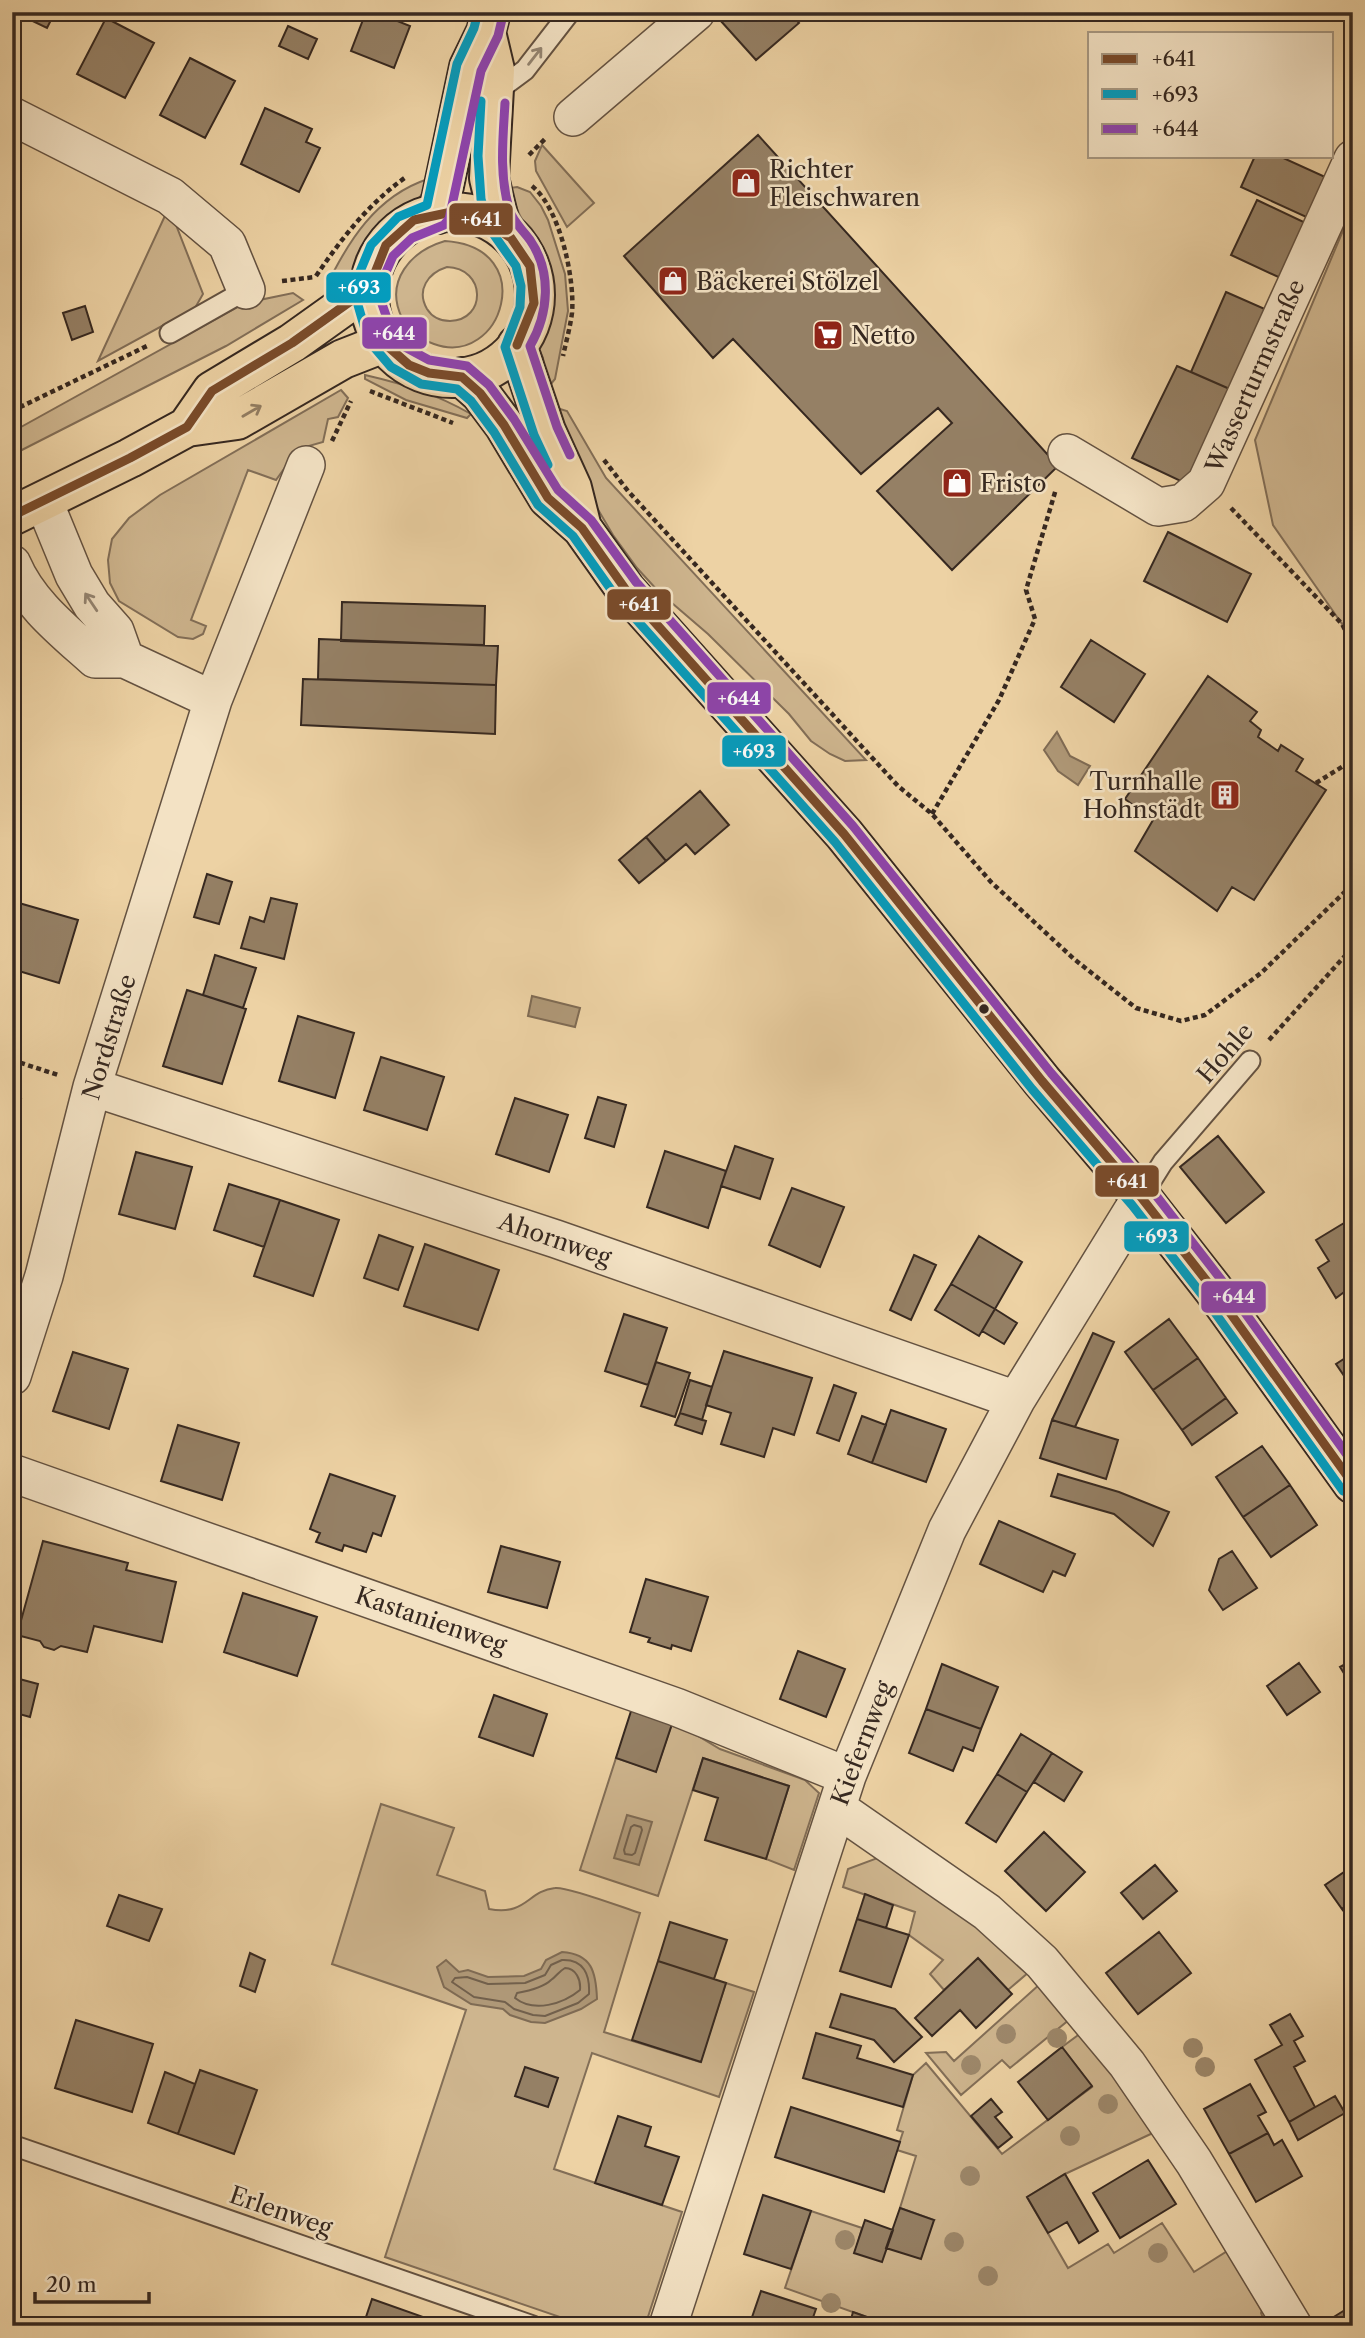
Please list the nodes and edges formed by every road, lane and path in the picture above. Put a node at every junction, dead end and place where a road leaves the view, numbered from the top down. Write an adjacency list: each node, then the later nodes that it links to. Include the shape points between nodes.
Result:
1 (570, 12): 4 (lane, one-way to 1, via 525,70)
2 (696, 12): 6 (street)
3 (489, 22): 4 (main road); 11 (main road, via 469,67)
4 (493, 94): 12 (main road, via 489,178)
5 (12, 116): 15 (street, via 170,196 227,244)
6 (573, 117): 7 (path)
7 (528, 156)
8 (1353, 159): 29 (street, Wasserturmstraße)
9 (416, 174): 14 (path, via 383,194 357,220 316,277)
10 (524, 182): 19 (path, via 535,188 553,214 562,241 572,312)
11 (438, 214): 12 (main road, via 461,212); 13 (main road, via 412,222 387,243)
12 (501, 228): 18 (main road, via 521,249 533,277 531,319)
13 (369, 288): 17 (main road, via 373,321); 24 (main road, via 292,343 212,391)
14 (316, 289)
15 (246, 290): 16 (lane)
16 (170, 333): 23 (path)
17 (384, 343): 20 (main road, via 402,361 424,373); 24 (main road, one-way to 17, via 237,420 343,359)
18 (517, 345): 20 (main road, via 496,365); 31 (main road, via 546,431 572,488)
19 (562, 358)
20 (461, 377): 31 (main road, via 504,425 548,498)
21 (369, 391): 25 (path)
22 (352, 398): 28 (path, via 330,446)
23 (12, 411)
24 (187, 427): 30 (main road)
25 (465, 427)
26 (596, 450): 38 (path, via 628,491 898,786)
27 (1067, 453): 29 (street, Wasserturmstraße, via 1158,507 1183,503); 38 (path, via 1026,590 1035,619 999,700)
28 (306, 465): 35 (street, Nordstraße)
29 (1206, 483): 33 (path, via 1316,595 1342,624)
30 (28, 509): 34 (street, one-way to 30, via 115,631 92,605)
31 (582, 528): 44 (main road, via 626,590 844,834)
32 (12, 564): 34 (street, via 52,621 95,659)
33 (1353, 646)
34 (125, 659): 35 (street)
35 (213, 700): 43 (street, Nordstraße)
36 (1353, 760): 37 (path)
37 (1316, 783)
38 (932, 814): 39 (path, via 991,882 1074,959 1136,1008 1181,1021 1205,1015 1261,973)
39 (1353, 884)
40 (1353, 947): 42 (path, Hohle)
41 (12, 1060): 43 (path)
42 (1250, 1061): 44 (lane, Hohle, via 1163,1163)
43 (92, 1087): 45 (street, Nordstraße, via 44,1276); 46 (street, Ahornweg, via 556,1239)
44 (1141, 1198): 46 (street, Kiefernweg); 48 (main road, via 1213,1289)
45 (12, 1376)
46 (1016, 1400): 49 (street, Kiefernweg, via 947,1530)
47 (12, 1473): 49 (street, Kastanienweg, via 677,1707)
48 (1353, 1485)
49 (842, 1792): 52 (street, Kiefernweg); 53 (street, Kastanienweg, via 1042,1962 1127,2064 1194,2162)
50 (12, 2145): 51 (lane, Erlenweg)
51 (533, 2326)
52 (668, 2326)
53 (1293, 2326)

